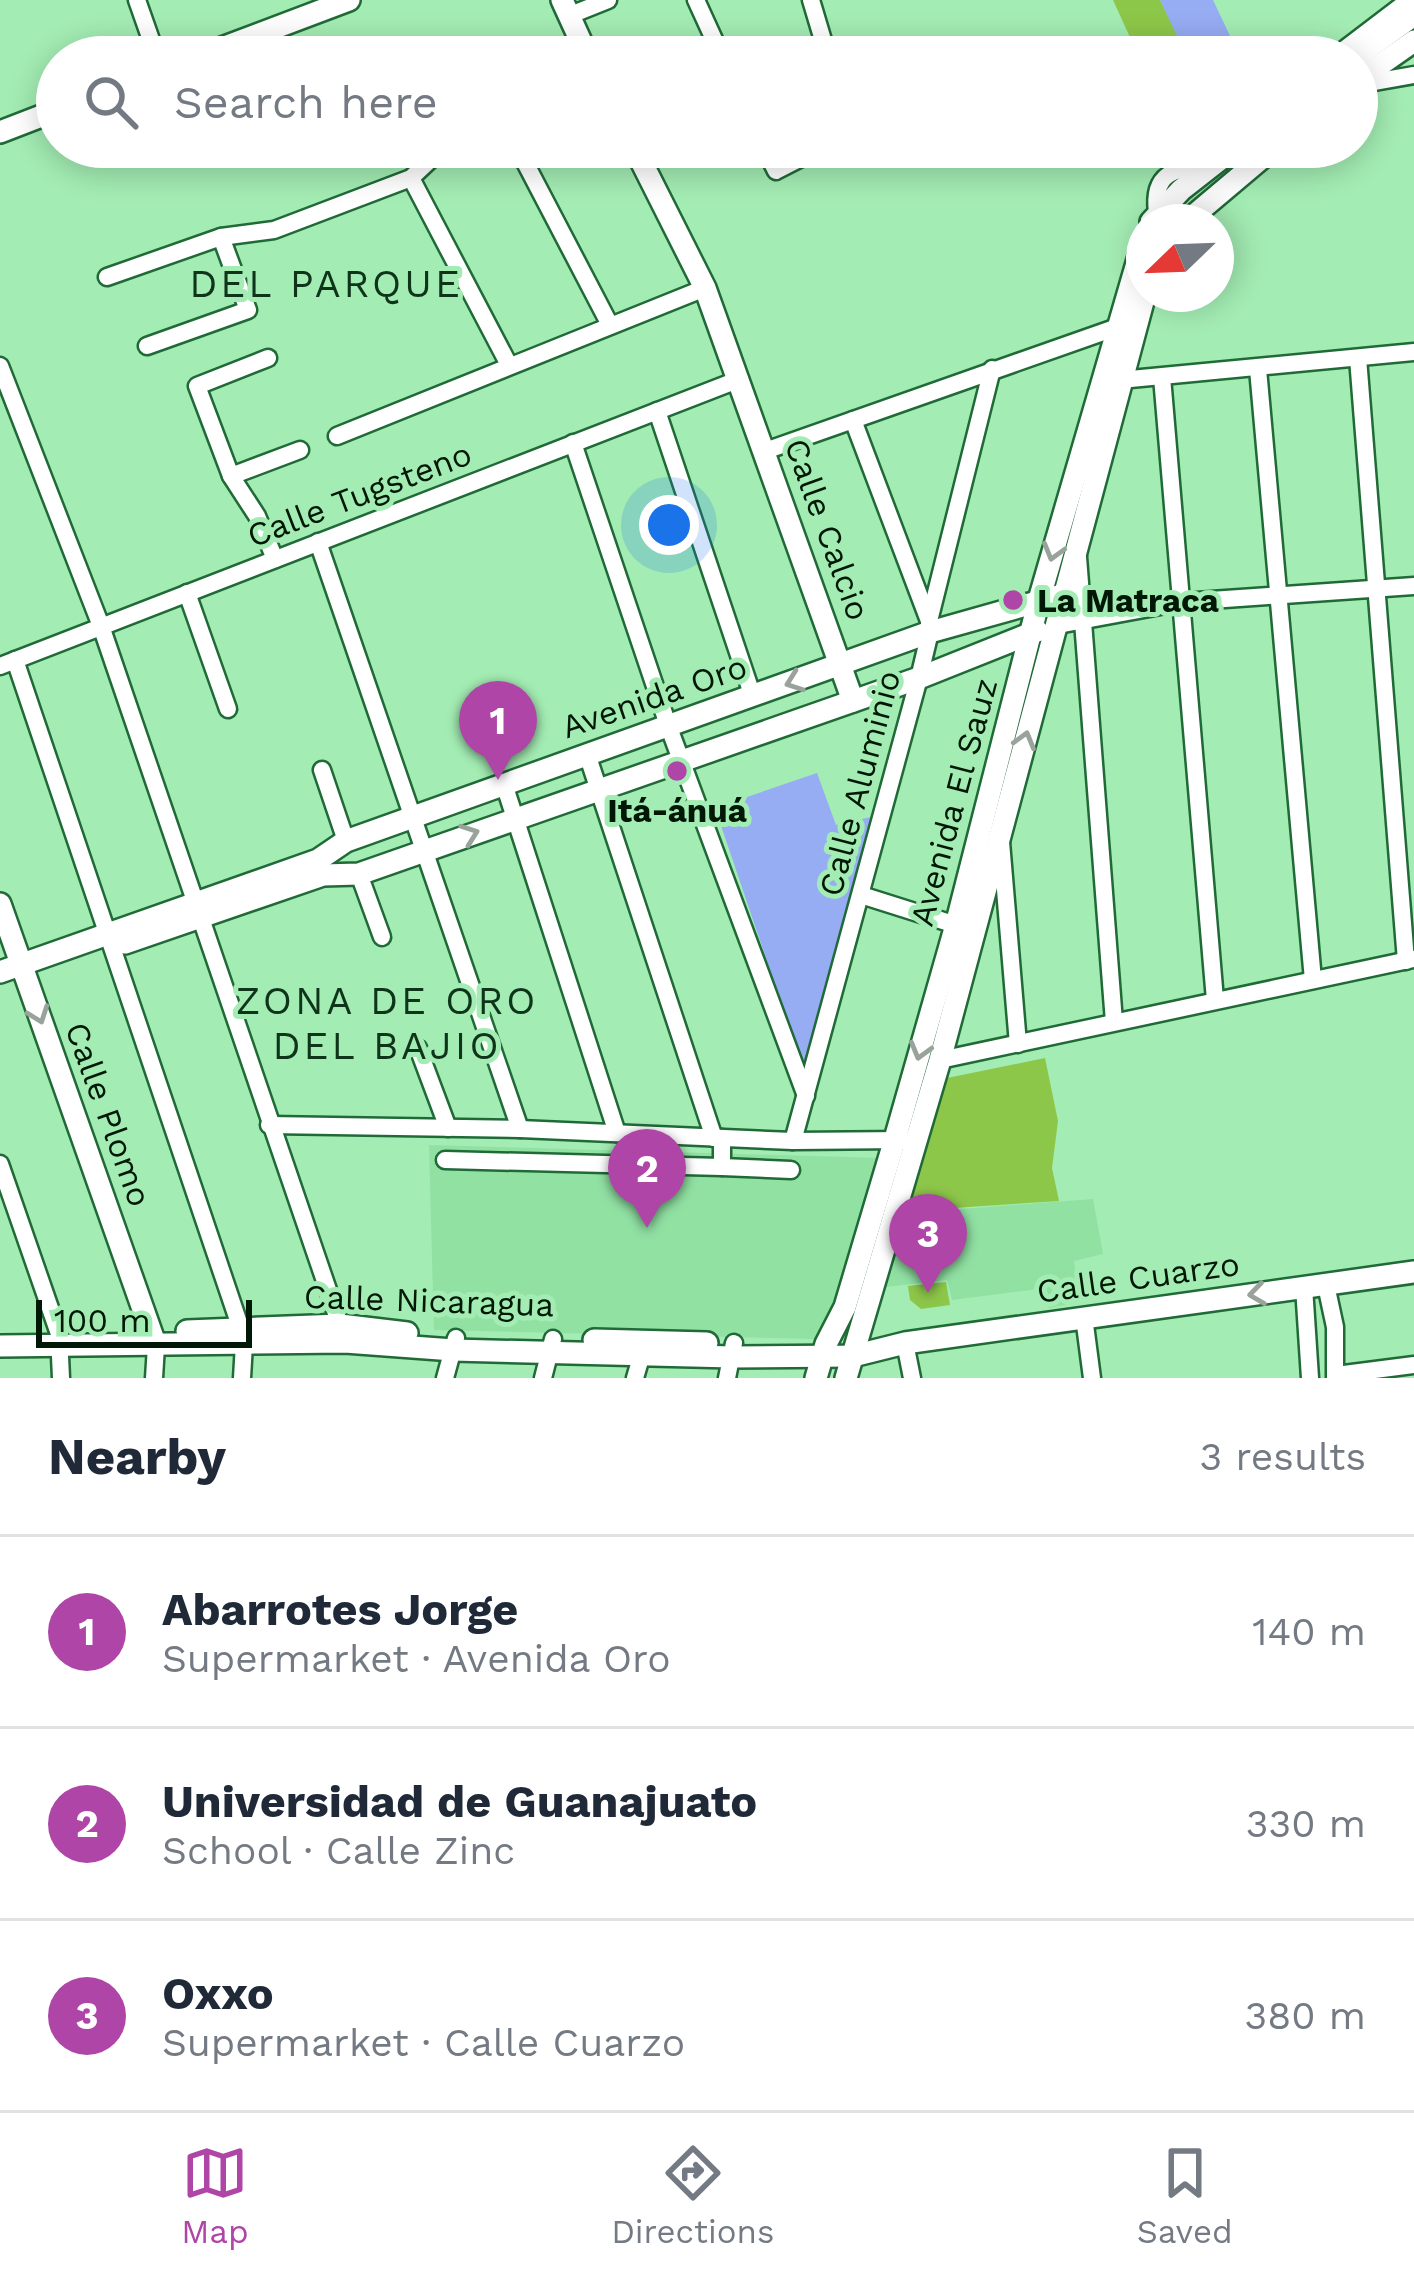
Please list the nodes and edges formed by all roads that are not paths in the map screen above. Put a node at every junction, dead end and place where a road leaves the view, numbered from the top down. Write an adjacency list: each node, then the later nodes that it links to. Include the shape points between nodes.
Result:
1 (137, 0): 9 (street)
2 (349, 0): 10 (main road)
3 (608, 0): 7 (street)
4 (696, 0): 12 (street)
5 (812, 0): 13 (street)
6 (1409, 0): 14 (street)
7 (565, 8): 11 (main road)
8 (1414, 15): 15 (main road)
9 (150, 36)
10 (254, 36)
11 (578, 36)
12 (712, 36)
13 (822, 36)
14 (1362, 36)
15 (1378, 41)
16 (1414, 41): 17 (main road)
17 (1378, 68)
18 (1414, 74): 19 (street)
19 (1378, 80)
20 (36, 118): 21 (main road)
21 (0, 132)
22 (422, 168): 27 (street)
23 (528, 168): 36 (street)
24 (645, 168): 32 (main road, Calle Calcio)
25 (1209, 168): 28 (main road)
26 (1250, 168): 29 (main road)
27 (411, 178): 30 (street, via 274,230); 41 (street)
28 (1169, 204)
29 (1207, 204)
30 (221, 237): 31 (street); 37 (street, via 248,310)
31 (107, 277)
32 (705, 288): 36 (street); 46 (main road, Calle Calcio)
33 (1129, 312): 35 (main road, Avenida El Sauz)
34 (1134, 312): 35 (main road, Avenida El Sauz)
35 (1126, 324): 42 (street); 47 (main road, Avenida El Sauz); 63 (main road, Avenida El Sauz, one-way to 63)
36 (610, 325): 41 (street)
37 (147, 346)
38 (1414, 352): 40 (street)
39 (268, 358): 54 (street, via 197,386)
40 (1358, 358): 43 (street); 59 (street)
41 (509, 365): 50 (street)
42 (992, 369): 49 (street); 68 (street, Calle Aluminio)
43 (1258, 369): 45 (street); 62 (street)
44 (1, 373): 67 (street)
45 (1162, 377): 47 (street); 64 (street)
46 (740, 379): 48 (street, Calle Tugsteno); 53 (main road, Calle Calcio)
47 (1120, 380): 55 (main road, Avenida El Sauz)
48 (657, 411): 51 (street, Calle Tugsteno); 73 (street)
49 (853, 419): 53 (street); 68 (street)
50 (337, 436)
51 (573, 443): 56 (street, Calle Tugsteno); 76 (street)
52 (300, 450): 54 (street)
53 (765, 451): 71 (main road, Calle Calcio)
54 (231, 476): 57 (street)
55 (1077, 541): 61 (main road, Avenida El Sauz); 65 (street)
56 (318, 542): 57 (street, Calle Tugsteno); 82 (street)
57 (275, 559): 60 (street, Calle Tugsteno)
58 (1414, 586): 59 (street)
59 (1376, 589): 62 (street); 94 (street)
60 (187, 593): 67 (street, Calle Tugsteno); 75 (street)
61 (1064, 594): 63 (main road, Avenida Oro); 66 (main road, Avenida El Sauz)
62 (1281, 595): 64 (street); 96 (street)
63 (1040, 600): 68 (main road, Avenida Oro); 69 (main road, Avenida El Sauz)
64 (1182, 602): 65 (street); 98 (street)
65 (1084, 619): 66 (street); 99 (street)
66 (1058, 625): 69 (main road, Avenida Oro); 84 (main road, Avenida El Sauz, one-way to 66)
67 (101, 626): 70 (street, Calle Tugsteno); 90 (street)
68 (930, 626): 71 (main road, Avenida Oro); 72 (street, Calle Aluminio)
69 (1031, 632): 72 (main road, Avenida Oro); 91 (main road, Avenida El Sauz)
70 (8, 663): 93 (street)
71 (842, 664): 73 (main road, Avenida Oro, one-way to 73); 74 (main road, Calle Calcio)
72 (919, 678): 74 (main road, Avenida Oro); 88 (street, Calle Aluminio)
73 (754, 697): 76 (main road, Avenida Oro)
74 (854, 701): 78 (main road, Avenida Oro)
75 (228, 710)
76 (668, 725): 77 (main road, Avenida Oro); 78 (street)
77 (587, 754): 80 (main road, Avenida Oro); 81 (street)
78 (682, 762): 81 (main road, Avenida Oro); 103 (street)
79 (322, 770): 85 (street)
80 (504, 784): 82 (main road, Avenida Oro); 83 (street)
81 (599, 789): 83 (main road, Avenida Oro); 108 (street)
82 (413, 818): 85 (main road, Avenida Oro); 86 (street)
83 (515, 818): 86 (main road, Avenida Oro, one-way to 83); 107 (street)
84 (1000, 827): 100 (street); 102 (main road, Avenida El Sauz)
85 (346, 841): 90 (main road, Avenida Oro)
86 (425, 850): 87 (main road, Avenida Oro); 106 (street)
87 (359, 874): 90 (main road, Avenida Oro, via 323,875); 92 (street)
88 (861, 895): 91 (street); 103 (street, Calle Aluminio)
89 (0, 904): 95 (main road, Calle Plomo)
90 (196, 910): 93 (main road, Avenida Oro); 104 (street)
91 (956, 925): 109 (main road, Avenida El Sauz, one-way to 109)
92 (382, 937)
93 (111, 940): 95 (main road, Avenida Oro); 120 (street)
94 (1410, 960): 96 (street)
95 (16, 971): 97 (main road, Avenida Oro); 121 (main road, Calle Plomo, one-way to 121)
96 (1313, 980): 98 (street)
97 (0, 986)
98 (1215, 1000): 99 (street)
99 (1114, 1022): 100 (street)
100 (1018, 1044): 102 (street)
101 (418, 1048): 105 (street)
102 (940, 1060): 109 (main road, Avenida El Sauz)
103 (806, 1096): 110 (street, Calle Aluminio)
104 (269, 1125): 105 (street); 118 (street)
105 (448, 1128): 106 (street)
106 (520, 1129): 107 (street)
107 (617, 1133): 108 (street)
108 (718, 1138): 110 (street); 113 (street)
109 (905, 1140): 110 (street); 127 (main road, Avenida El Sauz); 129 (main road, Avenida El Sauz)
110 (793, 1141)
111 (445, 1160): 113 (street)
112 (0, 1164): 122 (street)
113 (722, 1167): 114 (street)
114 (791, 1170)
115 (1414, 1272): 116 (main road, Calle Cuarzo)
116 (1315, 1286): 117 (main road, Calle Cuarzo, one-way to 117); 132 (street, via 1335,1328); 133 (street)
117 (1084, 1317): 123 (main road, Calle Cuarzo); 140 (street)
118 (340, 1325): 120 (main road, Calle Nicaragua); 124 (main road, Calle Nicaragua)
119 (0, 1333): 122 (main road, Calle Nicaragua)
120 (243, 1336): 121 (main road, Calle Nicaragua); 124 (main road, Calle Nicaragua); 136 (street)
121 (154, 1339): 122 (main road, Calle Nicaragua); 135 (street)
122 (60, 1340): 126 (main road, Calle Nicaragua); 134 (street)
123 (905, 1343): 127 (main road, Calle Cuarzo); 139 (street)
124 (454, 1344): 125 (main road, Calle Nicaragua); 137 (street)
125 (552, 1345): 128 (main road, Calle Nicaragua); 138 (street)
126 (0, 1346)
127 (856, 1357): 129 (main road, Calle Nicaragua)
128 (640, 1358): 130 (main road, Calle Nicaragua)
129 (822, 1359): 130 (main road, Calle Nicaragua)
130 (731, 1360)
131 (1414, 1365): 132 (street)
132 (1335, 1376)
133 (1310, 1377): 141 (street)
134 (61, 1378)
135 (154, 1378)
136 (242, 1378)
137 (446, 1378)
138 (543, 1378)
139 (912, 1378)
140 (1092, 1378)
141 (1300, 1378)

